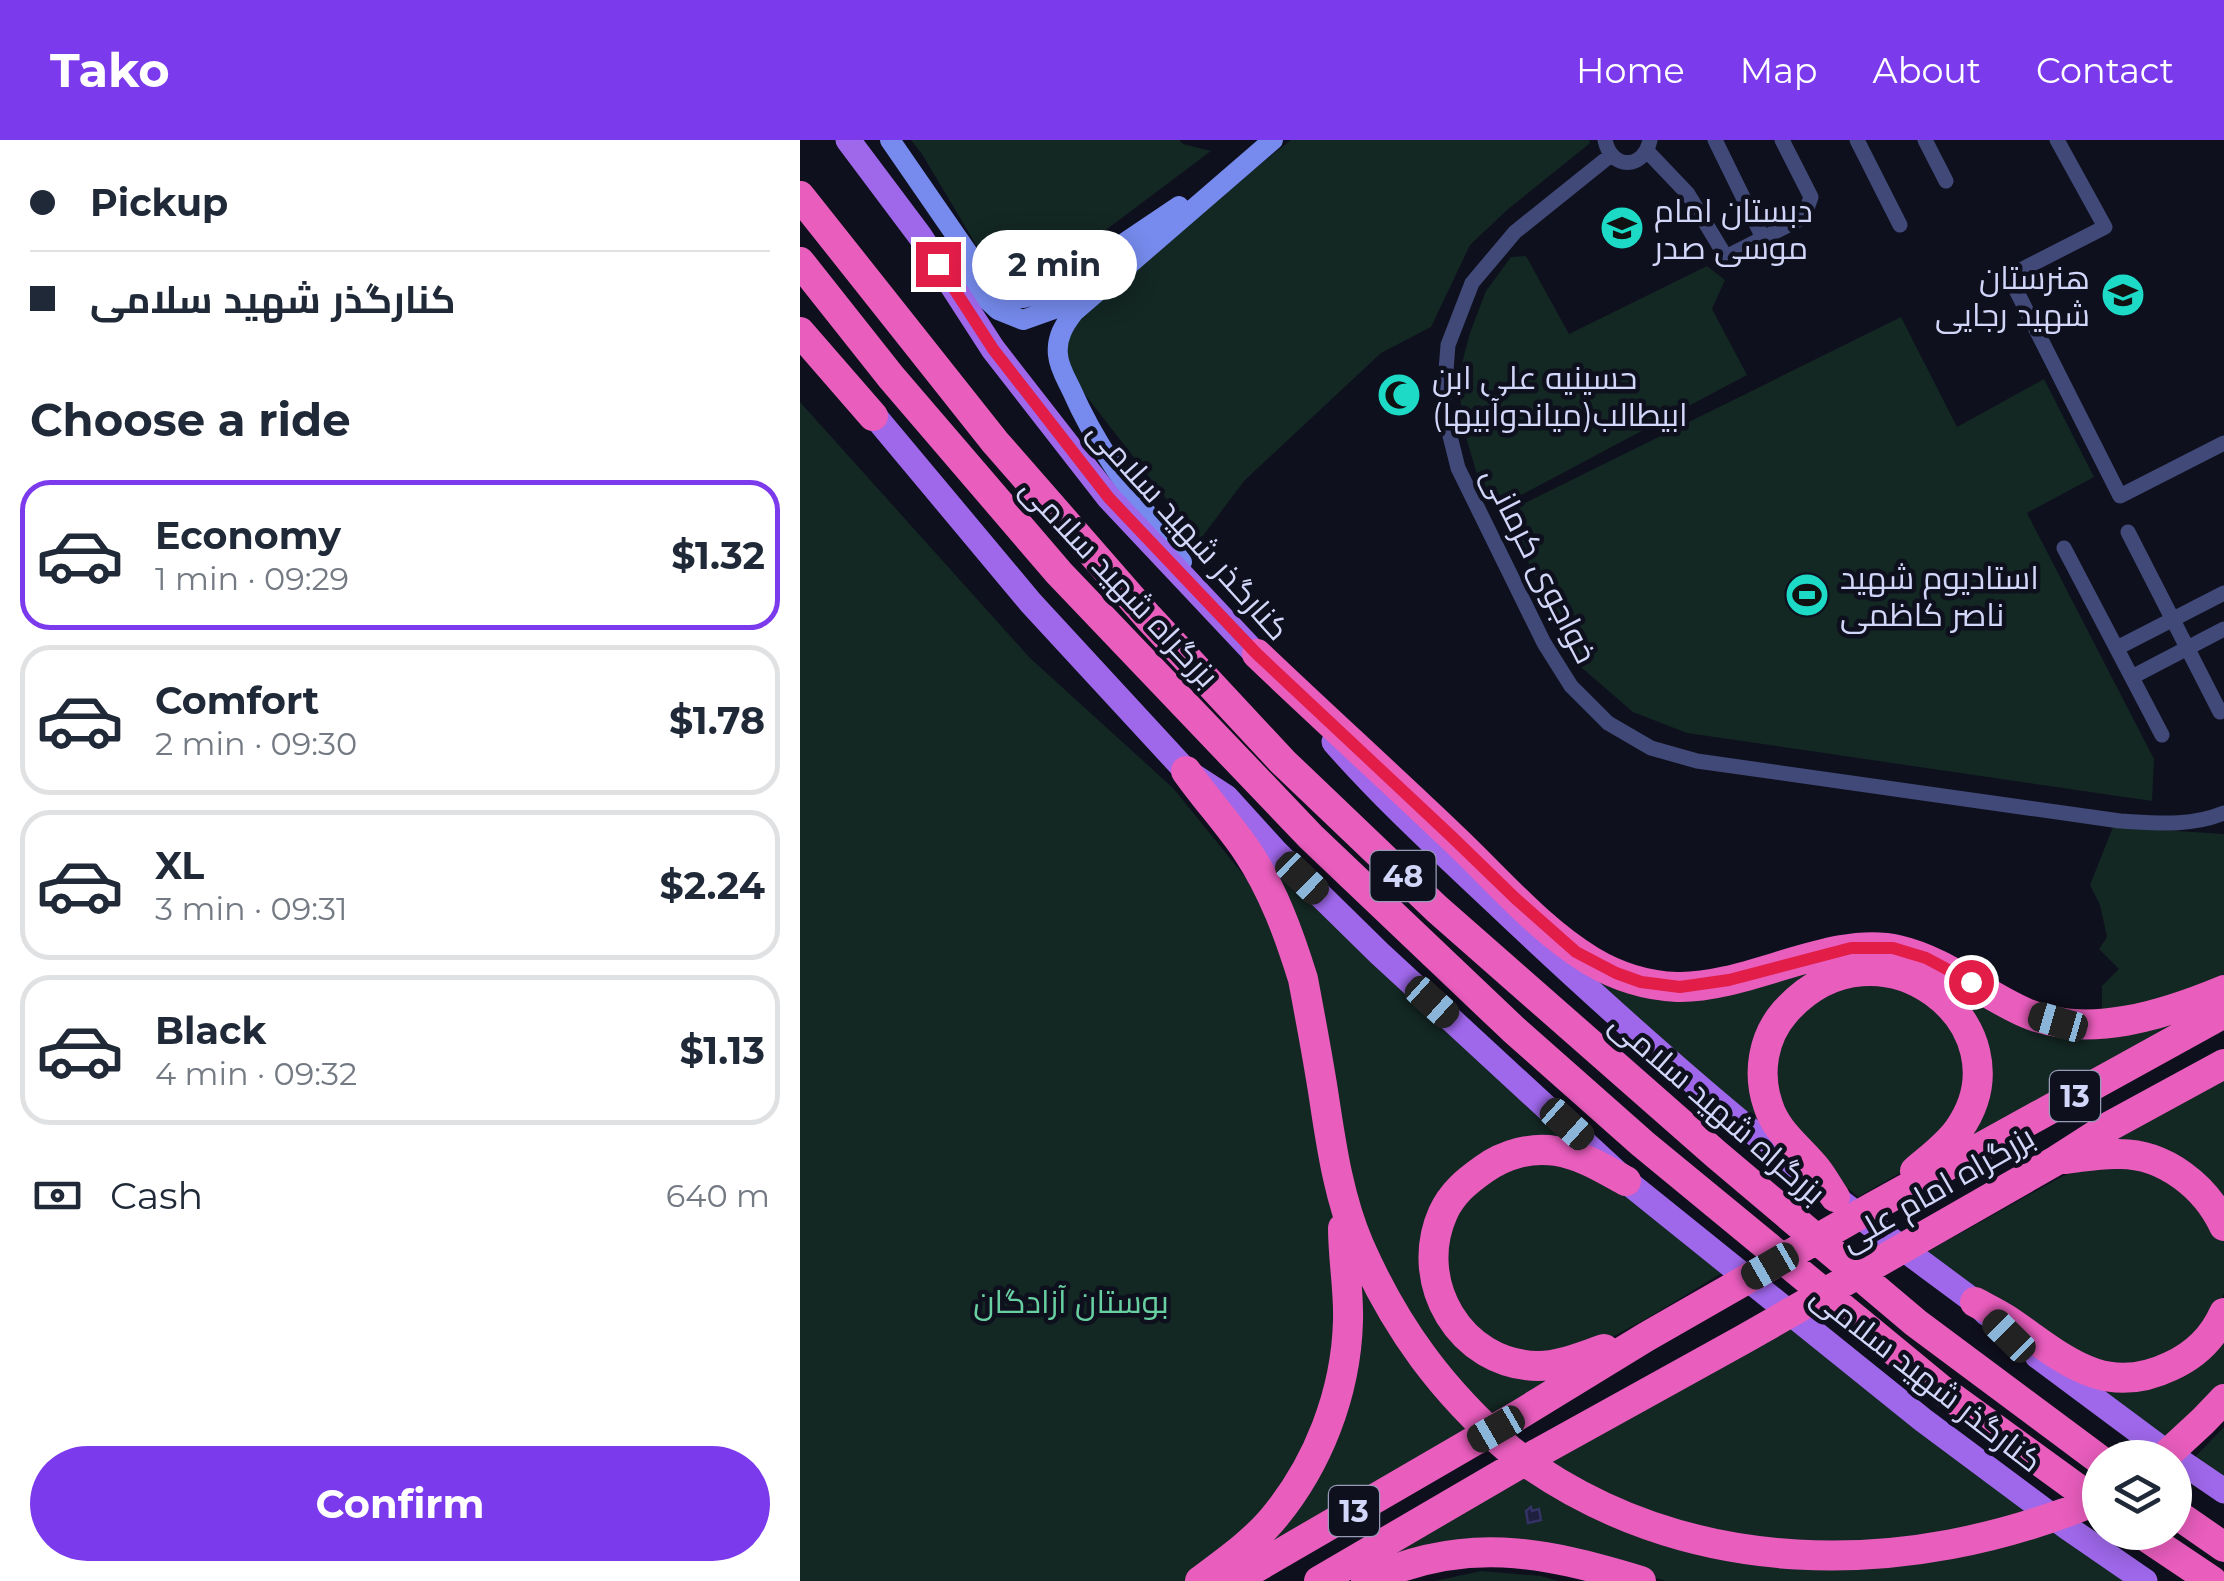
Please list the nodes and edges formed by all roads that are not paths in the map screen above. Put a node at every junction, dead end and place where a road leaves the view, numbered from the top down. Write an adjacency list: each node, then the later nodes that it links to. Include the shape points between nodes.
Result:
1 (848, 140): 15 (main road, کنارگذر شهید سلامی)
2 (890, 140): 16 (main road, via 972,259 1012,297 1043,293)
3 (1273, 140): 12 (main road)
4 (1715, 140): 17 (street)
5 (1782, 140): 17 (street, via 1812,197 1804,218)
6 (1924, 140): 11 (street)
7 (2057, 140): 22 (street, via 2105,227 2009,276 2120,496)
8 (1859, 141): 14 (street)
9 (1649, 146): 10 (street, via 1630,162); 17 (street, via 1726,257)
10 (1608, 147): 36 (street, خواجوی کرمانی, via 1472,283 1448,345 1443,408 1458,468 1571,686 1608,723 1652,748 1697,761 2120,821 2181,824)
11 (1946, 181)
12 (1210, 189): 16 (main road); 26 (main road, via 1074,312 1061,332 1058,355 1124,483)
13 (800, 196): 51 (highway, بزرگراه شهید سلامی / 48, via 995,442 1283,762 1437,909 1717,1155 1916,1322)
14 (1900, 226)
15 (920, 236): 16 (main road, via 998,310 1023,320 1054,309); 26 (main road, کنارگذر شهید سلامی, via 993,349 1109,498)
16 (1133, 237)
17 (1764, 238)
18 (800, 262): 52 (highway, بزرگراه شهید سلامی / 48, via 1059,573 1311,837 1658,1157 1943,1391)
19 (800, 318): 21 (main road, کنارگذر شهید سلامی)
20 (800, 332): 21 (highway)
21 (873, 416): 35 (main road, کنارگذر شهید سلامی, via 1031,603)
22 (2224, 443)
23 (2128, 532): 27 (street)
24 (2064, 548): 29 (street)
25 (2224, 593): 27 (street)
26 (1222, 618): 31 (main road, کنارگذر شهید سلامی)
27 (2172, 619): 29 (street); 30 (street)
28 (2224, 628): 30 (street)
29 (2116, 648): 32 (street)
30 (2187, 648): 32 (street); 33 (street)
31 (1257, 654): 37 (highway, via 1576,952 1628,978 1704,985 1851,948 1893,948 1950,969 2027,1014 2083,1024 2142,1016); 42 (main road, کنارگذر شهید سلامی, via 1358,770 1552,956)
32 (2132, 677): 34 (street)
33 (2220, 712)
34 (2162, 734)
35 (1186, 770): 41 (main road, کنارگذر شهید سلامی, via 1226,797 1379,953); 43 (highway, via 1246,850 1292,944)
36 (2224, 812)
37 (2224, 990)
38 (2224, 1013): 44 (highway, بزرگراه امام علی / 13)
39 (2224, 1064): 40 (highway, بزرگراه امام علی / 13)
40 (2057, 1160): 45 (highway, via 2122,1153 2161,1164 2188,1179); 60 (highway, بزرگراه امام علی / 13)
41 (1626, 1181): 48 (highway, via 1572,1155 1540,1150 1507,1156 1454,1196 1435,1237 1433,1264 1449,1316 1472,1342 1504,1360 1549,1365); 63 (main road, کنارگذر شهید سلامی, via 1923,1420)
42 (1835, 1197): 44 (highway, via 1773,1118 1763,1084 1766,1045 1781,1016 1818,984 1852,971 1908,977 1932,990 1961,1020 1974,1052 1976,1085 1958,1130); 46 (main road, کنارگذر شهید سلامی)
43 (1343, 1205): 54 (highway, via 1392,1312 1450,1392 1538,1474 1642,1534 1758,1564 1864,1569 1972,1551); 58 (highway, via 1348,1323 1327,1425 1270,1522)
44 (1871, 1208): 48 (highway, بزرگراه امام علی / 13)
45 (2224, 1226)
46 (1975, 1302): 47 (highway, via 2076,1366 2112,1378 2179,1362 2206,1342); 53 (main road, کنارگذر شهید سلامی, via 2009,1336)
47 (2224, 1312)
48 (1646, 1337): 59 (highway, بزرگراه امام علی / 13)
49 (2214, 1410): 50 (highway)
50 (2182, 1440)
51 (2082, 1446)
52 (2082, 1489)
53 (2224, 1490)
54 (2082, 1510)
55 (2192, 1525): 56 (highway)
56 (2224, 1547)
57 (2166, 1550): 64 (highway)
58 (1200, 1581)
59 (1233, 1581)
60 (1319, 1581)
61 (1366, 1581): 62 (highway, via 1410,1562 1487,1551 1541,1555)
62 (1641, 1581)
63 (2145, 1581)
64 (2212, 1581)

